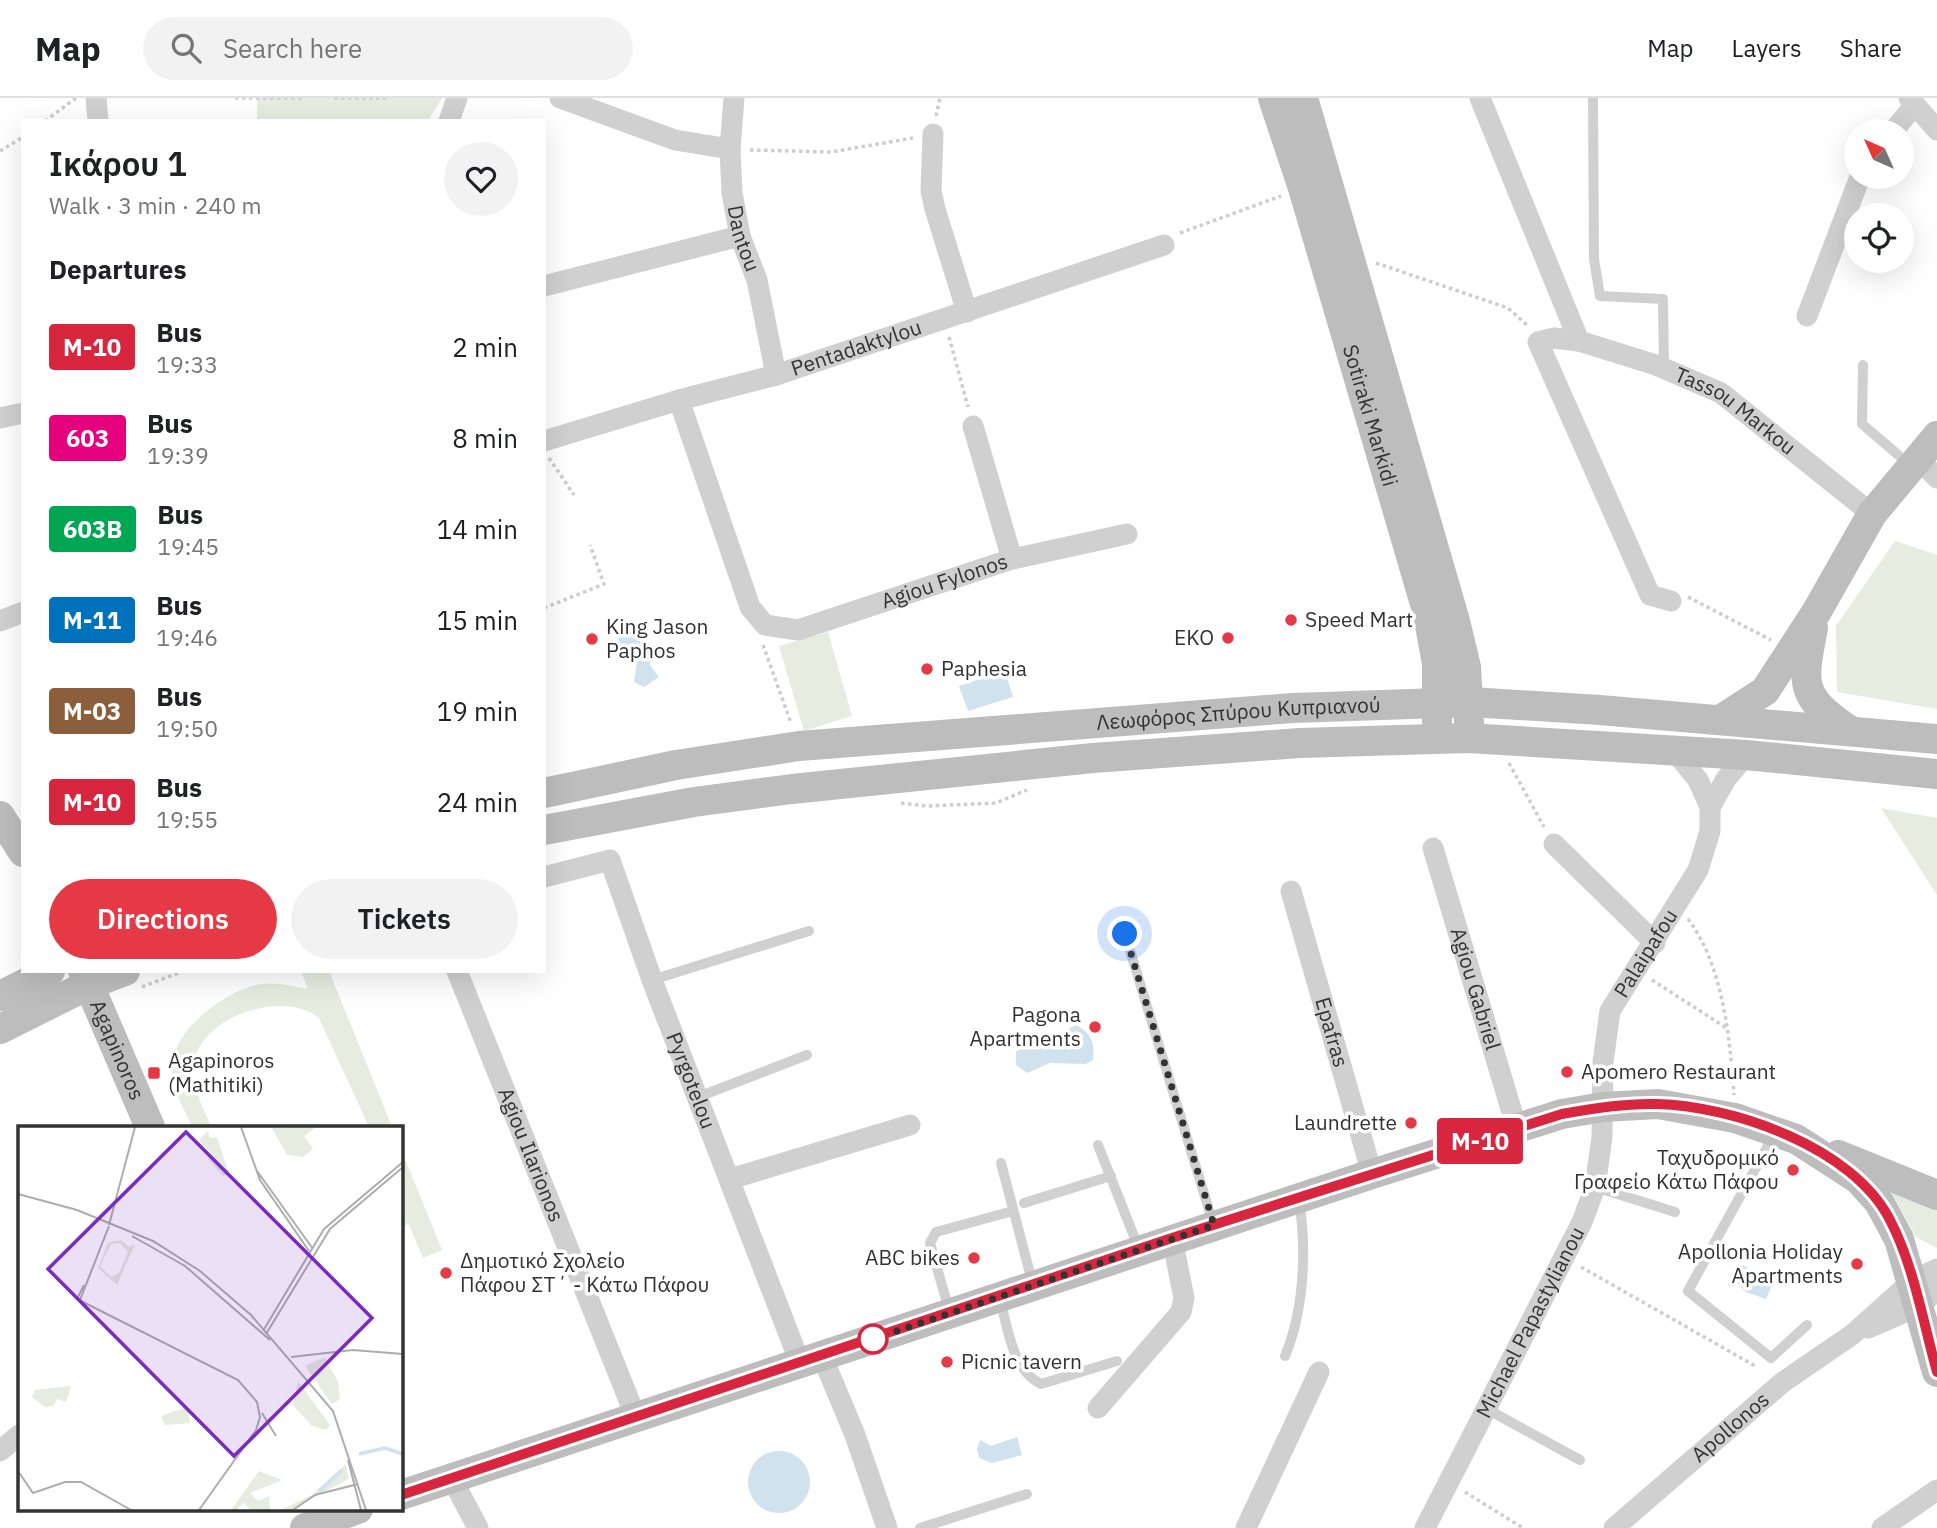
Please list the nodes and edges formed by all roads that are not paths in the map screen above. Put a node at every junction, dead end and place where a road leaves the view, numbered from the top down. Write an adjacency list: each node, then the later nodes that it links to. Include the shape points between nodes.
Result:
1 (96, 98): 10 (street)
2 (457, 98): 11 (street)
3 (560, 98): 15 (street, via 675,140)
4 (734, 98): 15 (street, Dantou)
5 (1273, 98): 39 (main road, Sotiraki Markidi, via 1428,614)
6 (1303, 98): 40 (main road, Sotiraki Markidi, via 1455,621)
7 (1480, 98): 22 (street)
8 (1593, 98): 24 (lane, via 1594,259 1600,296 1662,299)
9 (1912, 102): 12 (street); 13 (street)
10 (98, 119)
11 (450, 119)
12 (1901, 119)
13 (1937, 130)
14 (933, 134): 20 (street, via 934,209)
15 (730, 149): 17 (street, Dantou)
16 (1855, 189): 21 (street)
17 (740, 236): 19 (street); 25 (street, Dantou, via 757,280)
18 (1164, 245): 20 (street, Pentadaktylou)
19 (546, 285)
20 (967, 312): 25 (street, Pentadaktylou)
21 (1807, 316)
22 (1579, 341): 24 (street, Tassou Markou); 35 (street, Tassou Markou, via 1554,338 1538,342 1650,595)
23 (1863, 365): 31 (lane, via 1862,424)
24 (1664, 369): 32 (street, Tassou Markou, via 1721,393)
25 (776, 375): 26 (street, Pentadaktylou)
26 (679, 400): 30 (street, Pentadaktylou); 34 (street, Agiou Fylonos, via 750,607 765,625 798,630)
27 (21, 413): 28 (street)
28 (0, 418)
29 (973, 426): 34 (street)
30 (546, 443)
31 (1926, 460): 32 (main road)
32 (1872, 514): 36 (main road)
33 (1127, 534): 34 (street, Agiou Fylonos)
34 (1012, 559)
35 (1671, 601)
36 (1817, 611): 41 (main road, via 1765,691); 42 (main road, via 1805,680 1820,710)
37 (21, 613): 38 (street)
38 (0, 621)
39 (1438, 702): 40 (main road, Λεωφόρος Σπύρου Κυπριανού); 44 (main road, Sotiraki Markidi); 49 (main road, Λεωφόρος Σπύρου Κυπριανού, via 1168,716 799,746 676,765)
40 (1470, 702): 41 (main road, Λεωφόρος Σπύρου Κυπριανού); 43 (main road, Sotiraki Markidi)
41 (1720, 720): 42 (main road, Λεωφόρος Σπύρου Κυπριανού)
42 (1850, 730): 45 (main road, Λεωφόρος Σπύρου Κυπριανού)
43 (1468, 738): 44 (main road, Λεωφόρος Σπύρου Κυπριανού); 46 (main road, Λεωφόρος Σπύρου Κυπριανού)
44 (1436, 739): 52 (main road, Λεωφόρος Σπύρου Κυπριανού, via 1300,743 952,772 694,802)
45 (1937, 739)
46 (1673, 750): 47 (main road, Λεωφόρος Σπύρου Κυπριανού); 50 (street, via 1699,780)
47 (1746, 755): 48 (main road, Λεωφόρος Σπύρου Κυπριανού); 50 (street)
48 (1937, 774)
49 (546, 793)
50 (1710, 807): 60 (street, Palaipafou, via 1710,831 1698,870)
51 (0, 816): 55 (main road)
52 (546, 830)
53 (1554, 844): 60 (street)
54 (1433, 848): 73 (street, Agiou Gabriel)
55 (21, 849)
56 (546, 876): 65 (street, Pyrgotelou, via 610,860)
57 (1291, 891): 78 (street, Epafras)
58 (809, 931): 65 (lane)
59 (1125, 934): 87 (lane)
60 (1655, 943): 70 (street, Palaipafou, via 1610,1012)
61 (46, 973): 66 (main road)
62 (458, 973): 102 (street, Agiou Ilarionos)
63 (86, 978): 64 (main road); 67 (main road); 72 (main road, Agapinoros)
64 (132, 980)
65 (652, 980): 69 (street, Pyrgotelou)
66 (0, 996)
67 (0, 1029)
68 (807, 1055): 69 (lane)
69 (698, 1097): 80 (street, Pyrgotelou)
70 (1603, 1107): 73 (main road); 74 (main road, via 1658,1104 1735,1118); 81 (street, Michael Papastylianou)
71 (911, 1125): 80 (street)
72 (150, 1126)
73 (1517, 1129): 78 (main road)
74 (1776, 1131): 75 (main road); 94 (lane, via 1688,1291 1771,1358)
75 (1805, 1143): 82 (main road); 91 (main road, via 1858,1179 1879,1202)
76 (1098, 1145): 79 (lane)
77 (1001, 1163): 85 (lane)
78 (1372, 1174): 83 (main road)
79 (1111, 1176): 84 (lane); 89 (lane)
80 (730, 1179): 96 (street, Pyrgotelou)
81 (1595, 1187): 86 (lane); 101 (street, Michael Papastylianou, via 1566,1258)
82 (1937, 1195)
83 (1299, 1198): 87 (main road); 95 (lane, via 1305,1240 1295,1333)
84 (1024, 1203)
85 (1013, 1211): 90 (lane); 93 (lane, via 931,1236)
86 (1675, 1212)
87 (1214, 1225): 88 (main road)
88 (1172, 1238): 89 (main road); 100 (street, via 1184,1298 1181,1312)
89 (1139, 1249): 90 (main road)
90 (1033, 1285): 92 (main road)
91 (1926, 1287): 99 (main road); 118 (street, Apollonos, via 1783,1382)
92 (999, 1296): 93 (main road); 97 (lane, via 1016,1357 1034,1381 1041,1384)
93 (949, 1313): 96 (main road)
94 (1807, 1325)
95 (1284, 1356)
96 (811, 1359): 102 (main road); 114 (street, Pyrgotelou, via 855,1435)
97 (1116, 1361)
98 (1318, 1371): 116 (street)
99 (1937, 1372)
100 (1098, 1408)
101 (1486, 1408): 105 (lane); 117 (street, Michael Papastylianou)
102 (635, 1415): 106 (main road)
103 (18, 1436): 104 (street)
104 (0, 1451)
105 (1580, 1460)
106 (452, 1479): 109 (main road); 113 (street)
107 (1937, 1490): 119 (street)
108 (1027, 1494): 115 (lane)
109 (402, 1495)
110 (295, 1510): 112 (main road)
111 (354, 1510): 112 (main road)
112 (312, 1521)
113 (478, 1528)
114 (887, 1528)
115 (920, 1528)
116 (1246, 1528)
117 (1425, 1528)
118 (1614, 1528)
119 (1882, 1528)

